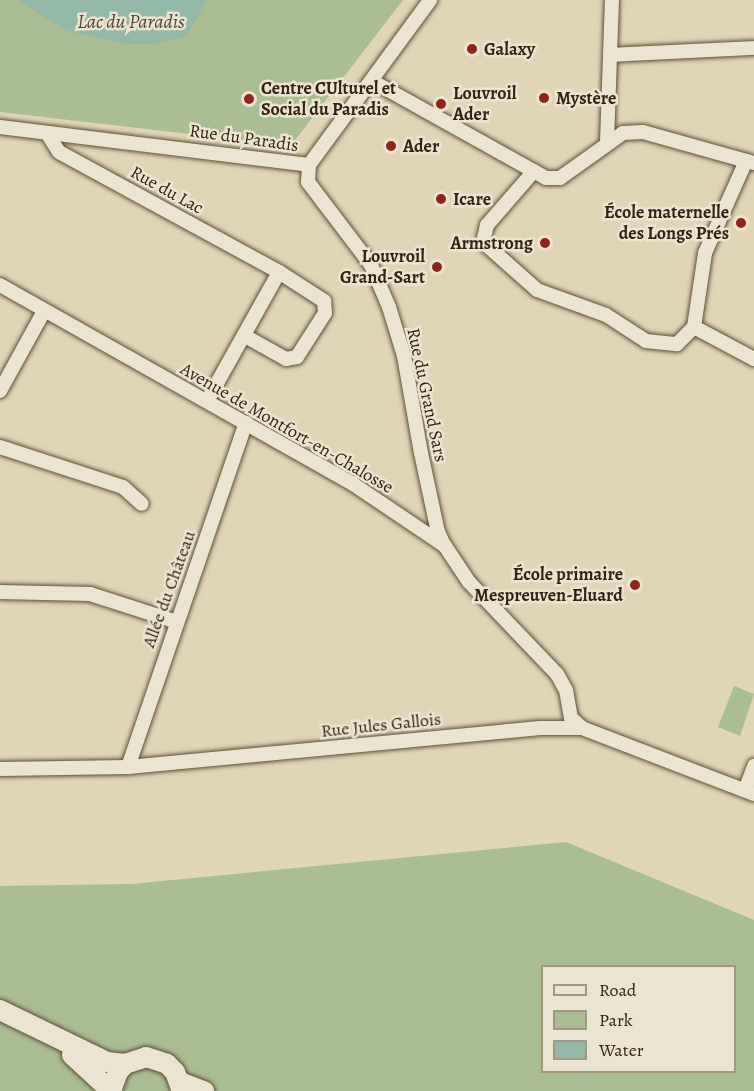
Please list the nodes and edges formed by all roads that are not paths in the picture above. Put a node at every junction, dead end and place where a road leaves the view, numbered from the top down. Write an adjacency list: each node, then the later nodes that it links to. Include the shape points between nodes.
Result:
1 (421, 0): 4 (street, Rue du Paradis)
2 (430, 0): 4 (street, Rue du Paradis)
3 (612, 0): 6 (street)
4 (411, 24): 7 (street, Rue du Paradis)
5 (754, 48): 6 (street)
6 (610, 55): 10 (street)
7 (372, 81): 12 (street, Rue du Paradis); 13 (street)
8 (0, 127): 9 (street, Rue du Paradis)
9 (47, 132): 12 (street, Rue du Paradis); 14 (street, Rue du Lac, via 59,152)
10 (607, 142): 11 (street, via 623,133 644,132); 13 (street, via 560,178 546,178)
11 (750, 162): 17 (street, via 705,253)
12 (309, 165): 25 (street, Rue du Grand Sars, via 308,182 370,265 389,307 404,356 438,532)
13 (534, 171): 17 (street, via 487,225 483,242 492,253 529,285 606,315 646,341 677,344)
14 (279, 272): 18 (street); 18 (street, Rue du Lac, via 324,301 325,313 297,357 286,359)
15 (0, 285): 16 (street, Avenue de Montfort-en-Chalosse)
16 (44, 311): 20 (street); 21 (street, Avenue de Montfort-en-Chalosse)
17 (694, 327): 19 (street)
18 (245, 336): 21 (street)
19 (754, 359)
20 (0, 391)
21 (207, 401): 22 (street, Avenue de Montfort-en-Chalosse)
22 (246, 423): 25 (street, Avenue de Montfort-en-Chalosse, via 353,484); 27 (street, Allée du Château)
23 (0, 447): 24 (street, via 123,487)
24 (142, 504)
25 (445, 546): 28 (street, Avenue de Montfort-en-Chalosse, via 469,582 557,674 566,690 572,718)
26 (0, 592): 27 (street, via 90,594)
27 (177, 622): 30 (street, Allée du Château)
28 (582, 728): 30 (street, Rue Jules Gallois, via 540,728); 32 (street, Rue Jules Gallois)
29 (754, 766): 32 (street)
30 (128, 767): 31 (street, Rue Jules Gallois)
31 (0, 769)
32 (749, 792)
33 (0, 1010): 34 (street)
34 (47, 1035): 35 (street, via 107,1062); 37 (street)
35 (125, 1064): 36 (street, via 157,1059 167,1064); 37 (street)
36 (181, 1086): 38 (street)
37 (111, 1091)
38 (204, 1091)

